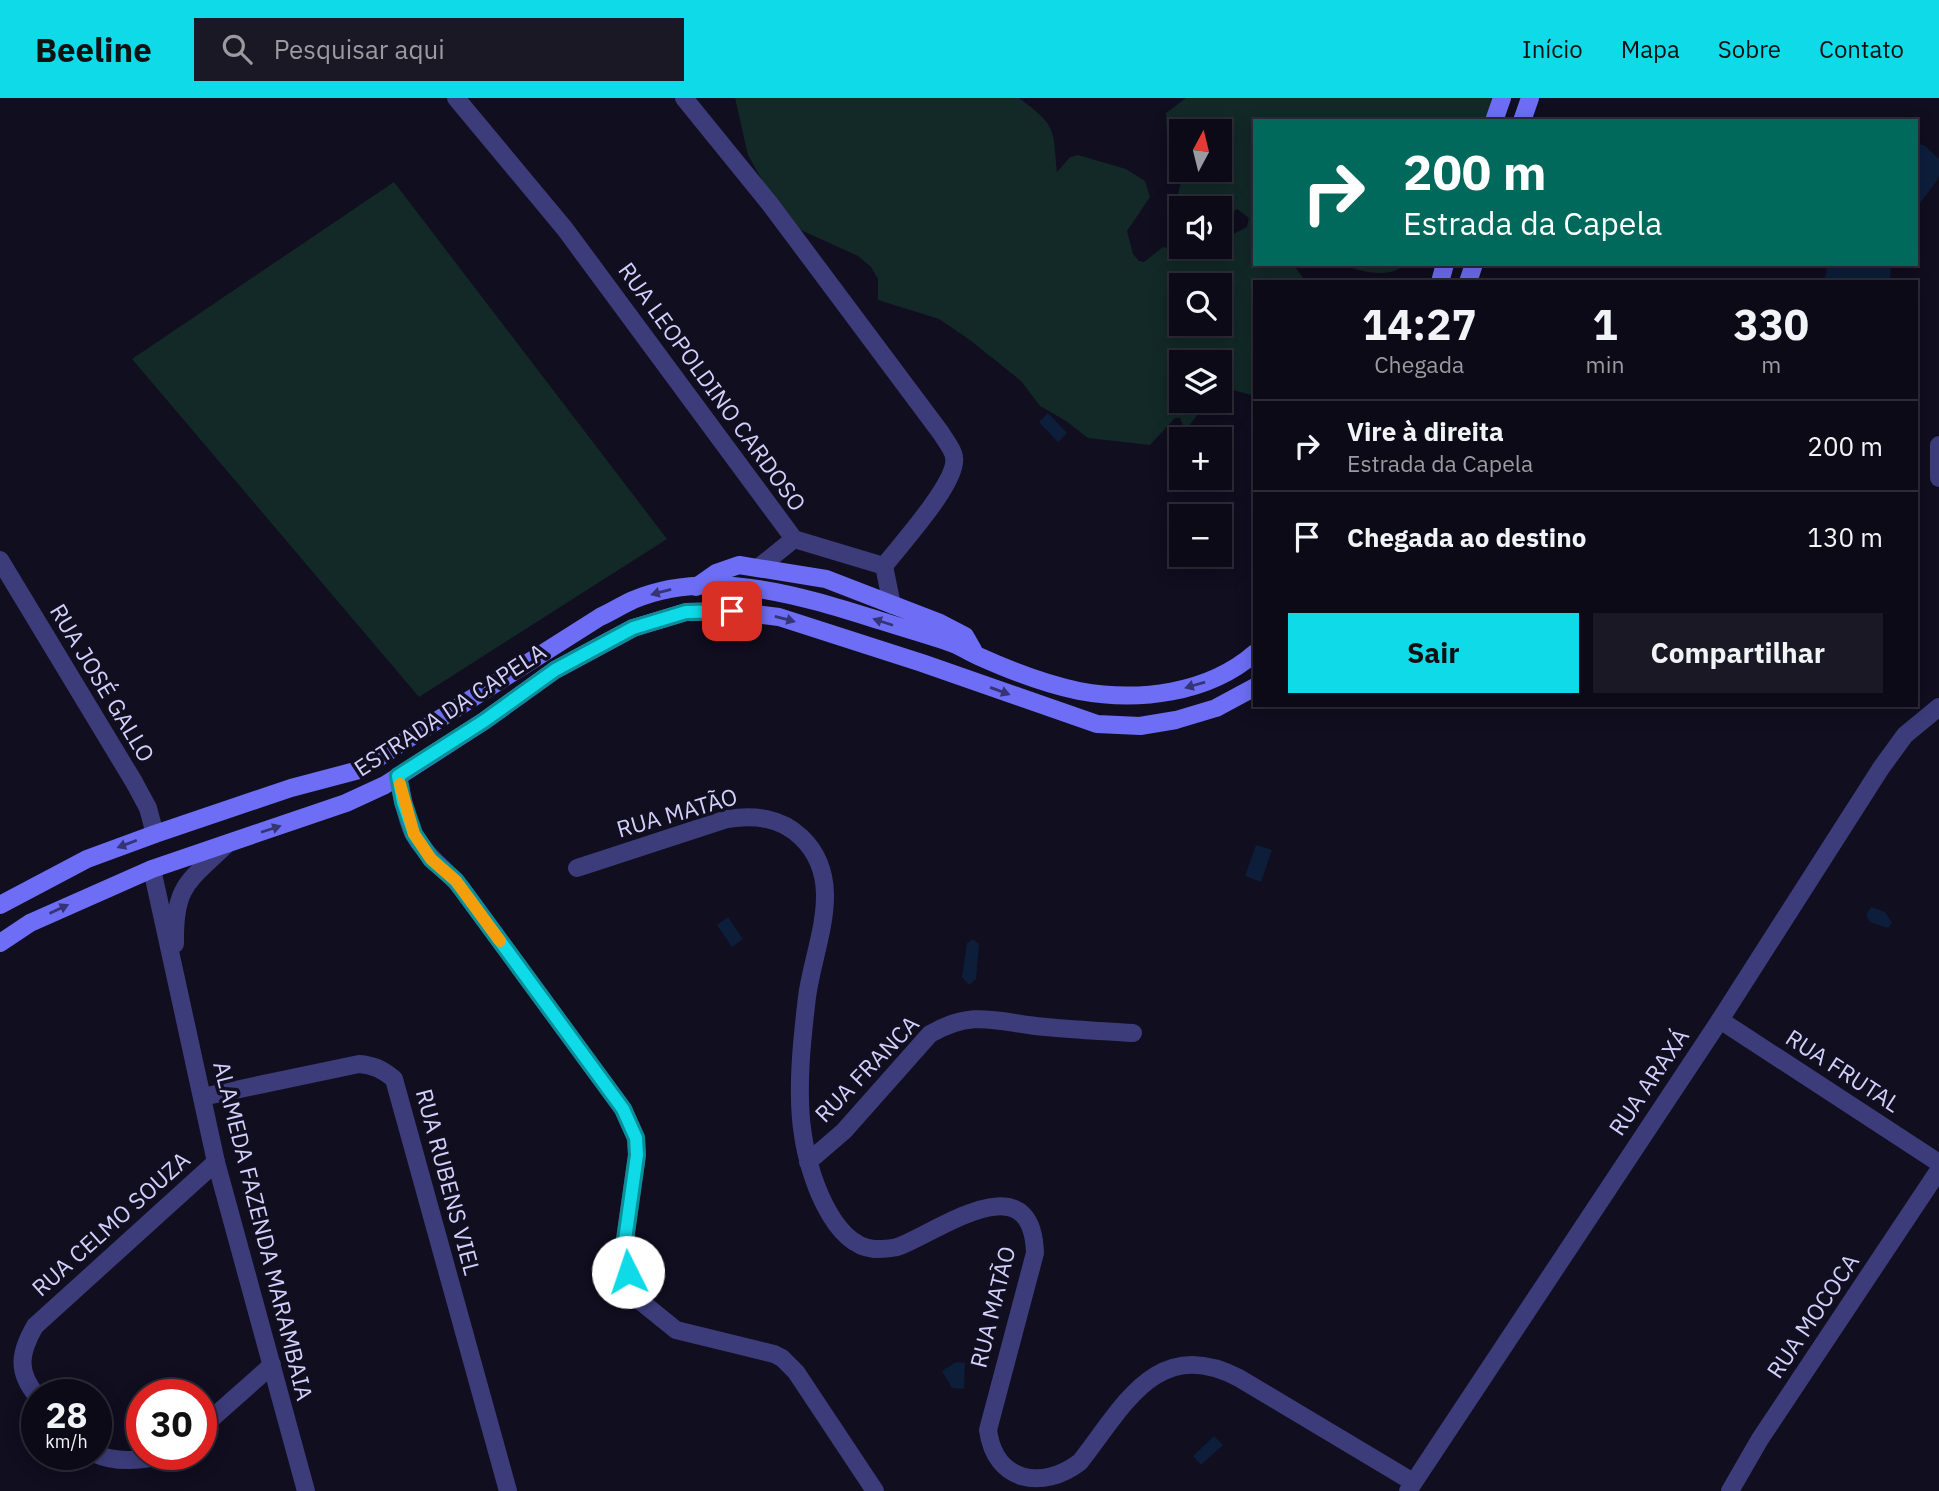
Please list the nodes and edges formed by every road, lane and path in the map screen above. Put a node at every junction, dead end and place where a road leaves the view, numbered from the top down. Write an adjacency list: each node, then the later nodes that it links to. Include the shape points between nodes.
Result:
1 (456, 98): 9 (street, RUA LEOPOLDINO CARDOSO, via 565,229)
2 (684, 98): 11 (street, via 770,204 941,433 954,457 944,489)
3 (1502, 98): 5 (main road)
4 (1530, 98): 6 (main road)
5 (1495, 119)
6 (1523, 119)
7 (1939, 445): 8 (street)
8 (1939, 478)
9 (793, 539): 11 (street, RUA LEOPOLDINO CARDOSO); 12 (street)
10 (0, 560): 24 (street, RUA JOSÉ GALLO, via 144,800)
11 (884, 565): 14 (street)
12 (758, 568): 13 (main road, via 739,565); 14 (main road, via 825,579)
13 (696, 587): 15 (main road, ESTRADA DA CAPELA, one-way to 13, via 834,606 769,591); 24 (main road, ESTRADA DA CAPELA, one-way to 24, via 634,599 600,617 359,770)
14 (892, 605): 18 (main road, via 965,636)
15 (931, 638): 16 (main road, ESTRADA DA CAPELA); 19 (main road, via 922,647)
16 (954, 644): 18 (main road, ESTRADA DA CAPELA); 20 (main road, via 959,652 956,662)
17 (1253, 655): 18 (main road, ESTRADA DA CAPELA, one-way to 18, via 1207,682 1136,696 1078,691)
18 (977, 656)
19 (922, 663): 20 (main road, ESTRADA DA CAPELA); 23 (main road, ESTRADA DA CAPELA, one-way to 19, via 555,670 633,628 686,612 779,617)
20 (943, 670): 21 (main road, ESTRADA DA CAPELA, one-way to 21, via 1097,724 1140,726 1176,720 1216,708)
21 (1253, 688)
22 (1939, 707): 31 (street, RUA ARAXÁ, via 1905,735 1881,768)
23 (398, 776): 25 (main road, ESTRADA DA CAPELA, one-way to 23, via 346,803); 44 (street, via 414,834 431,859 456,881 623,1109 636,1138 624,1247 639,1300 676,1330 782,1358)
24 (155, 834): 28 (main road, ESTRADA DA CAPELA, one-way to 28, via 87,859)
25 (227, 844): 27 (main road, ESTRADA DA CAPELA); 30 (street, ALAMEDA FAZENDA MARAMBAIA, via 181,892 175,940)
26 (578, 868): 35 (street, RUA MATÃO, via 727,819 750,816 794,830 810,846 826,888 807,996 801,1082)
27 (152, 869): 29 (main road, ESTRADA DA CAPELA, one-way to 27, via 30,923); 30 (street, ALAMEDA FAZENDA MARAMBAIA)
28 (1, 903)
29 (0, 943)
30 (177, 983): 33 (street, ALAMEDA FAZENDA MARAMBAIA)
31 (1720, 1020): 36 (street, RUA FRUTAL); 41 (street, RUA ARAXÁ)
32 (1133, 1033): 35 (street, RUA FRANCA, via 983,1018 948,1024 930,1034 845,1130)
33 (202, 1097): 34 (street, ALAMEDA FAZENDA MARAMBAIA); 43 (street, RUA RUBENS VIEL, via 359,1064 383,1070 394,1079)
34 (216, 1162): 38 (street, ALAMEDA FAZENDA MARAMBAIA); 39 (street, RUA CELMO SOUZA, via 35,1326 25,1343 21,1364)
35 (808, 1162): 41 (street, RUA MATÃO, via 831,1216 847,1239 872,1249 897,1247 993,1206 1016,1210 1029,1222 1035,1253 988,1430 993,1453 1008,1472 1038,1482 1068,1473 1147,1380 1169,1368 1193,1363 1217,1367 1239,1378)
36 (1939, 1163)
37 (1939, 1170): 45 (street, RUA MOCOCA)
38 (272, 1365): 40 (street); 42 (street, ALAMEDA FAZENDA MARAMBAIA)
39 (27, 1379)
40 (217, 1414)
41 (1411, 1486)
42 (306, 1491)
43 (508, 1491)
44 (875, 1491)
45 (1730, 1491)

